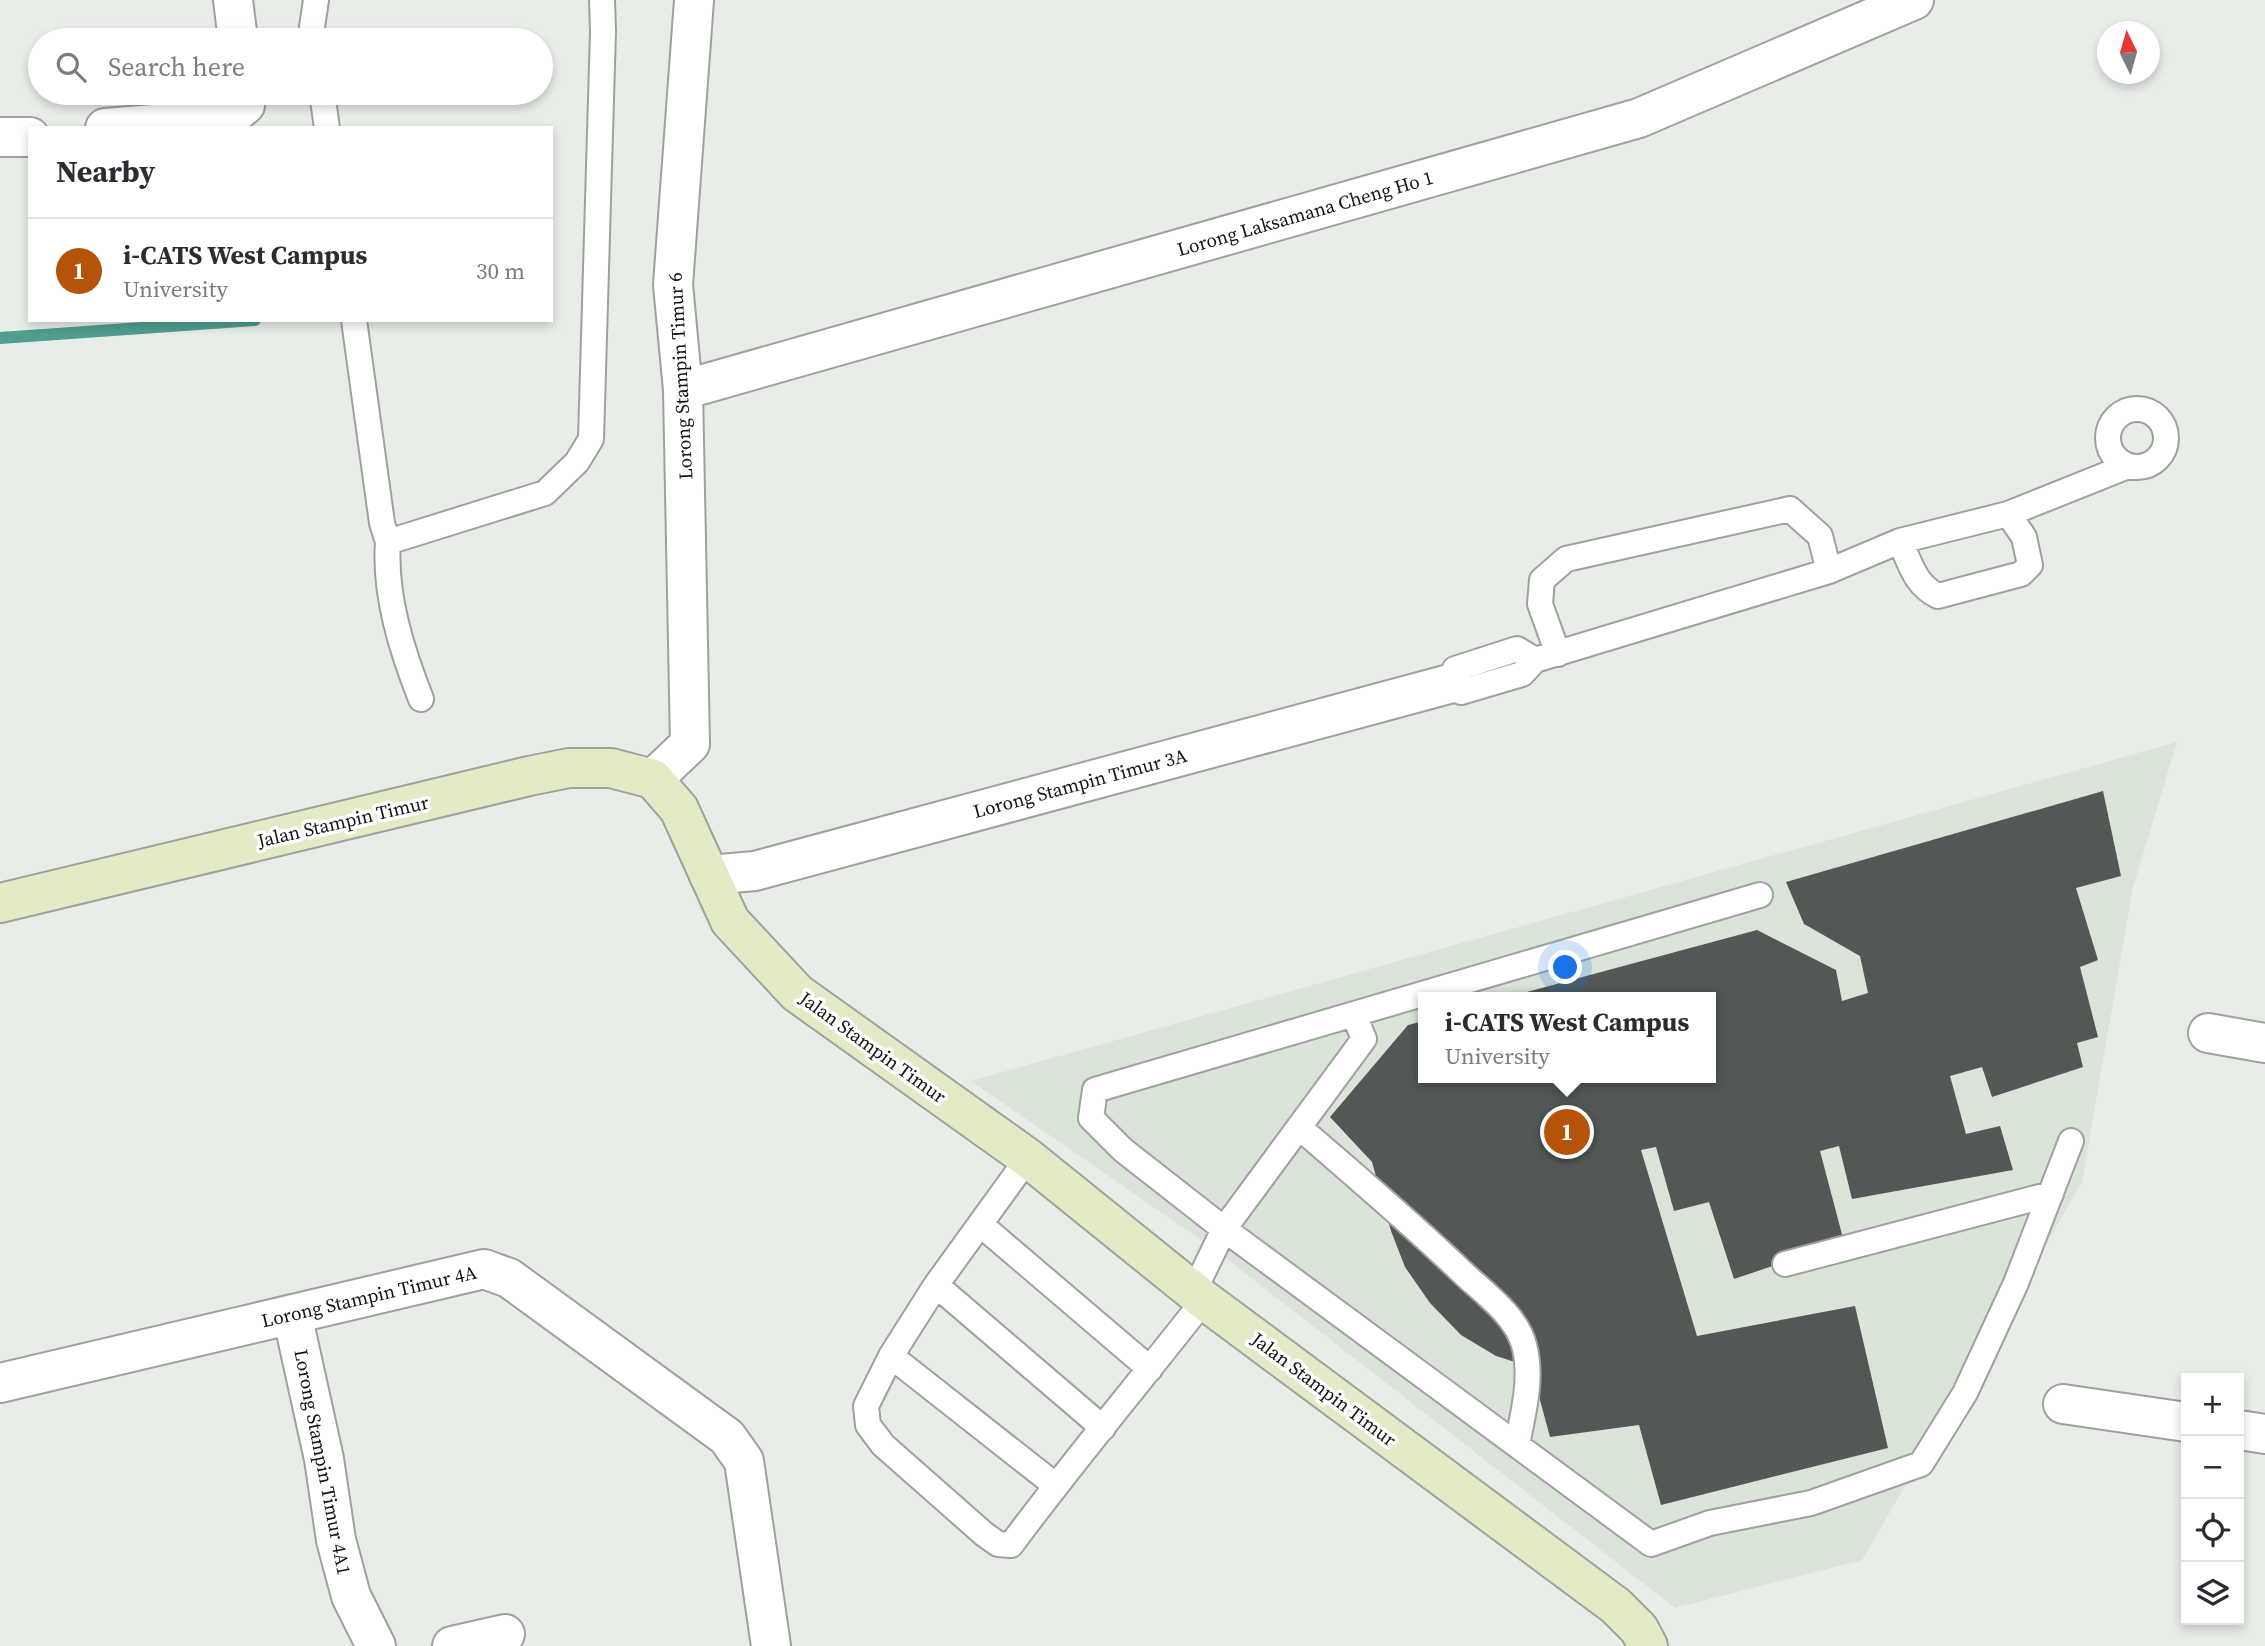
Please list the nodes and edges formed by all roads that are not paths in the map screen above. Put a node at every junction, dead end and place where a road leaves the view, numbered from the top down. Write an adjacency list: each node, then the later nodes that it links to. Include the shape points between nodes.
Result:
1 (233, 0): 6 (street)
2 (316, 0): 7 (lane)
3 (603, 0): 19 (lane, via 591,439 577,462 545,493)
4 (694, 0): 15 (street, Lorong Stampin Timur 6, via 673,285)
5 (1914, 0): 15 (street, Lorong Laksamana Cheng Ho 1, via 1639,118)
6 (236, 28)
7 (312, 28)
8 (236, 105): 10 (street)
9 (324, 105): 11 (lane)
10 (116, 126)
11 (327, 126)
12 (0, 136): 13 (street)
13 (28, 137)
14 (354, 322): 19 (lane)
15 (683, 390): 24 (street, Lorong Stampin Timur 6, via 690,744)
16 (2128, 467): 17 (lane)
17 (2008, 514): 18 (lane); 18 (lane, via 2024,537 2030,565 2021,574 1938,596 1916,578)
18 (1900, 541): 20 (lane)
19 (388, 542): 23 (lane, via 399,635)
20 (1829, 571): 21 (lane); 21 (lane, via 1820,536 1790,509 1566,559 1542,580)
21 (1546, 657): 22 (lane, via 1517,649 1455,669)
22 (1449, 684): 25 (street, Lorong Stampin Timur 3A, via 755,871)
23 (421, 699)
24 (653, 779): 25 (street, Jalan Stampin Timur, via 679,809); 27 (street, Jalan Stampin Timur, via 611,768 542,773)
25 (709, 875): 35 (street, Jalan Stampin Timur, via 730,921 797,993)
26 (1760, 895): 28 (lane)
27 (0, 903)
28 (1429, 992)
29 (1418, 995): 30 (lane)
30 (1354, 1014): 33 (lane, via 1364,1040); 38 (lane, via 1095,1090 1091,1118 1123,1150)
31 (2208, 1033): 32 (street)
32 (2265, 1043)
33 (1300, 1127): 38 (lane); 51 (lane, via 1510,1318 1524,1344 1528,1376)
34 (2071, 1141): 36 (lane)
35 (1028, 1158): 37 (lane); 41 (street, Jalan Stampin Timur)
36 (2051, 1194): 39 (lane); 51 (lane, via 1965,1393 1921,1464 1811,1503 1710,1523 1651,1544)
37 (981, 1224): 40 (lane); 44 (lane)
38 (1224, 1229): 41 (lane); 51 (lane)
39 (1785, 1264)
40 (936, 1286): 43 (lane); 48 (lane)
41 (1199, 1296): 44 (lane); 57 (street, Jalan Stampin Timur, via 1616,1606 1639,1629)
42 (292, 1314): 45 (street, Lorong Stampin Timur 4A); 54 (street, Lorong Stampin Timur 4A1, via 339,1552 351,1596); 56 (street, Lorong Stampin Timur 4A, via 484,1269 509,1278 727,1437 744,1461)
43 (891, 1356): 52 (lane); 52 (lane, via 866,1406 868,1424 883,1445 998,1544 1011,1545)
44 (1150, 1369): 48 (lane)
45 (0, 1384)
46 (2063, 1404): 47 (street)
47 (2181, 1421)
48 (1103, 1429): 52 (lane)
49 (2244, 1431): 50 (street)
50 (2265, 1434)
51 (1517, 1445)
52 (1055, 1485)
53 (505, 1634): 55 (street)
54 (376, 1646)
55 (452, 1646)
56 (771, 1646)
57 (1648, 1646)

